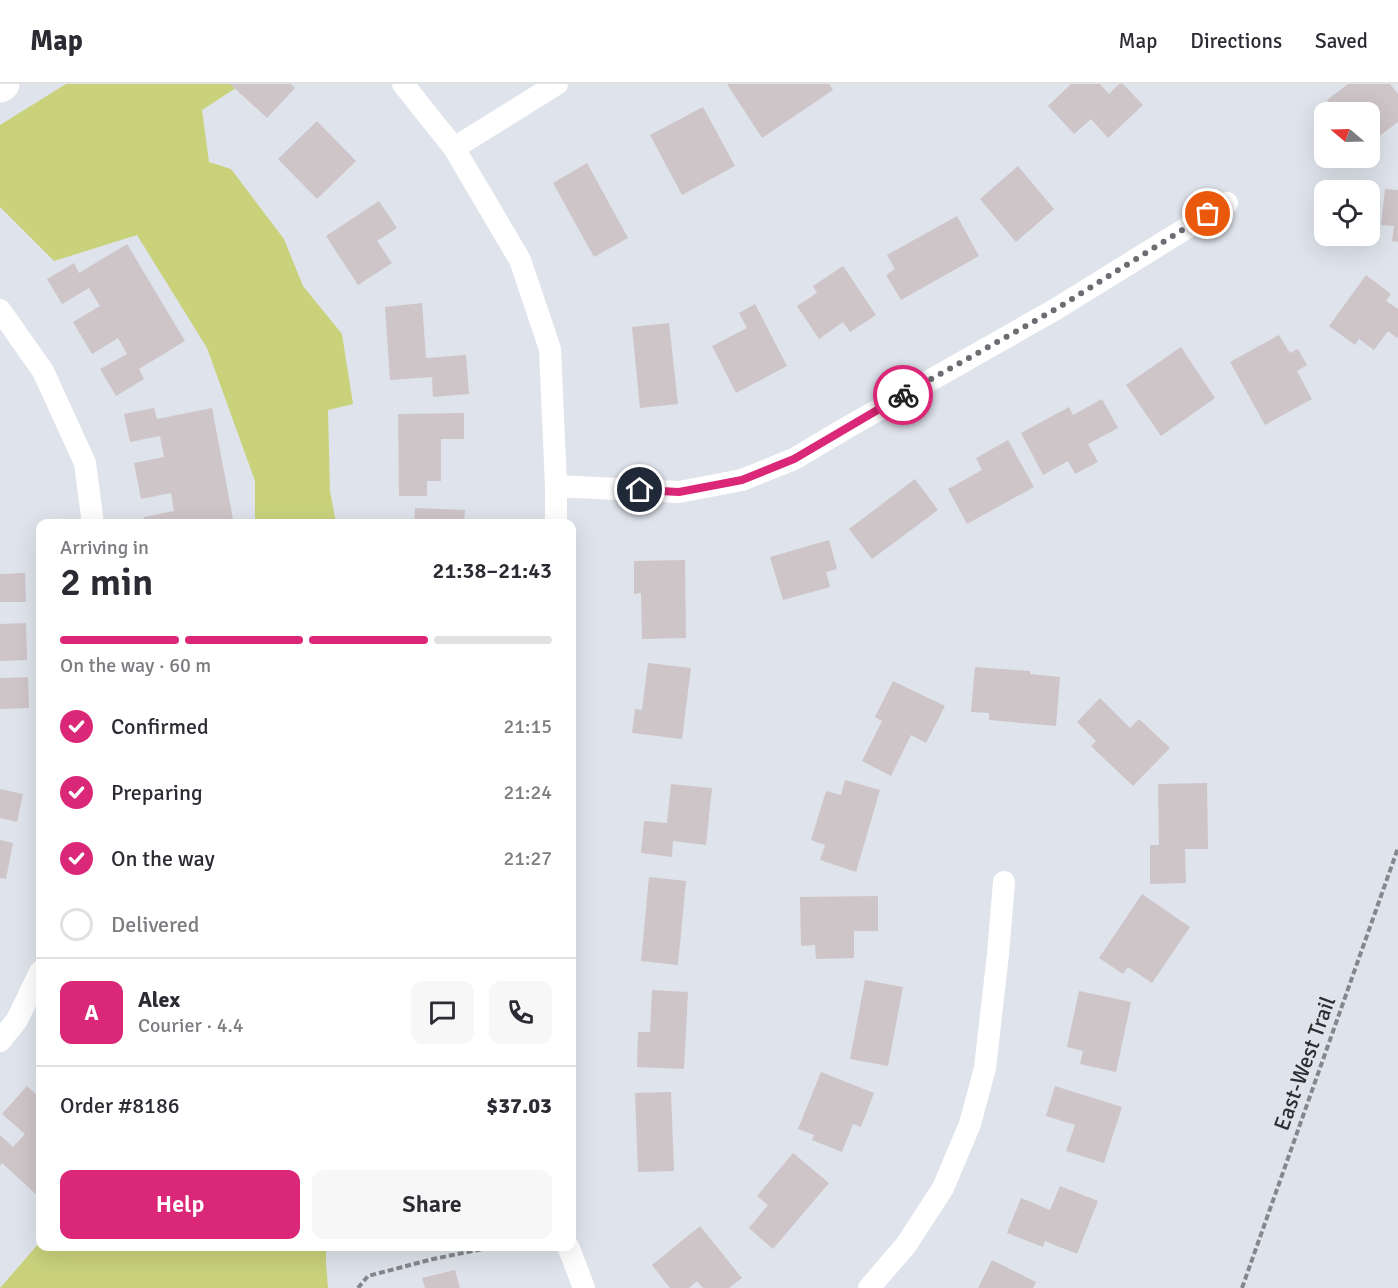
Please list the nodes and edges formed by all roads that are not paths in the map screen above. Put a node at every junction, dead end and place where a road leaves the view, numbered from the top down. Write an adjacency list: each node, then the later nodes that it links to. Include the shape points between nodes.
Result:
1 (403, 84): 3 (street)
2 (557, 84): 3 (street)
3 (454, 148): 6 (street, via 520,260 550,349)
4 (1227, 203): 6 (street, via 1056,309 794,459 742,480 679,492)
5 (0, 310): 7 (street, via 43,371 85,463)
6 (556, 486): 8 (street)
7 (92, 519)
8 (556, 519)
9 (1004, 882): 14 (street, via 985,1068 970,1124 944,1188 906,1245)
10 (36, 980): 11 (street, via 17,1020)
11 (0, 1041)
12 (570, 1251): 13 (street)
13 (584, 1288)
14 (869, 1288)

